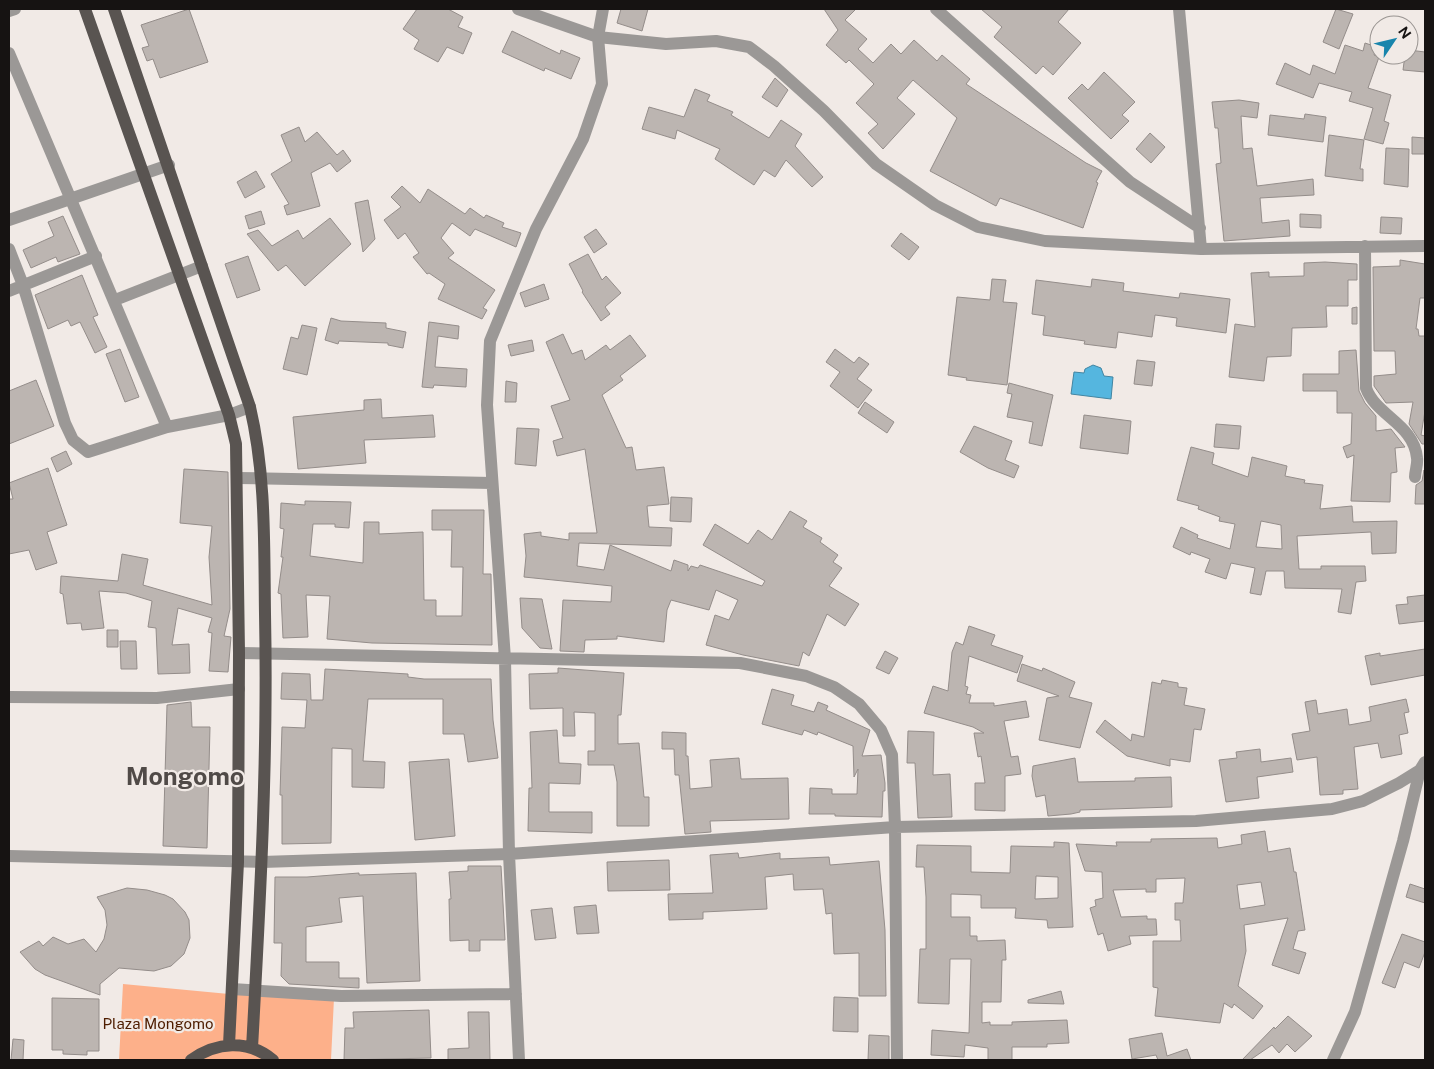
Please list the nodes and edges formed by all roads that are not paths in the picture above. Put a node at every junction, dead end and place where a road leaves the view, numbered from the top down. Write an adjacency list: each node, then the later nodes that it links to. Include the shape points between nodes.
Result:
1 (15, 9): 8 (street)
2 (85, 9): 12 (main road)
3 (114, 9): 11 (main road)
4 (518, 9): 9 (street)
5 (603, 9): 9 (street)
6 (936, 9): 15 (street, via 1130,182)
7 (1179, 9): 15 (street)
8 (9, 11)
9 (598, 37): 19 (street, via 666,44 716,40 750,48 817,104 876,164 935,205 978,227 1045,241); 32 (street, via 602,84 583,139 536,229 490,341 486,406)
10 (9, 53): 13 (street)
11 (169, 165): 12 (street); 21 (main road)
12 (143, 173): 13 (street); 22 (main road)
13 (72, 198): 14 (street); 20 (street)
14 (9, 220)
15 (1200, 228): 19 (street)
16 (1365, 246): 17 (street); 19 (street); 29 (street, via 1366,388 1374,403 1402,426 1412,441 1417,458)
17 (1425, 246)
18 (9, 249): 23 (street)
19 (1201, 249)
20 (96, 256): 23 (street); 25 (street)
21 (202, 266): 22 (street); 26 (main road)
22 (180, 275): 25 (street); 27 (main road)
23 (23, 286): 24 (street); 28 (street, via 73,440 88,452)
24 (9, 291)
25 (115, 300): 28 (street)
26 (250, 407): 27 (street); 31 (main road)
27 (229, 415): 28 (street); 30 (main road, via 236,444)
28 (168, 427)
29 (1415, 477)
30 (238, 478): 31 (street); 34 (main road)
31 (262, 480): 32 (street); 33 (main road)
32 (492, 483): 35 (street)
33 (266, 652): 34 (street); 35 (street); 43 (main road)
34 (239, 653): 36 (main road)
35 (506, 659): 39 (street, via 740,663 806,676 834,687 859,704 881,730 892,755); 40 (street)
36 (239, 689): 37 (street, via 157,698); 42 (main road)
37 (9, 697)
38 (1422, 766): 39 (street, via 1399,783 1363,801 1332,810 1196,821); 53 (street, via 1355,1012)
39 (895, 827): 40 (street); 52 (street)
40 (509, 854): 43 (street); 46 (street)
41 (9, 856): 42 (street)
42 (238, 862): 43 (street); 44 (main road)
43 (262, 862): 45 (main road)
44 (232, 989): 45 (street); 47 (main road)
45 (255, 990): 46 (street, via 342,996); 48 (main road)
46 (516, 994): 51 (street)
47 (229, 1045): 48 (main road); 49 (main road, via 215,1047)
48 (252, 1048): 50 (main road)
49 (191, 1060)
50 (272, 1060)
51 (519, 1060)
52 (897, 1060)
53 (1333, 1060)

